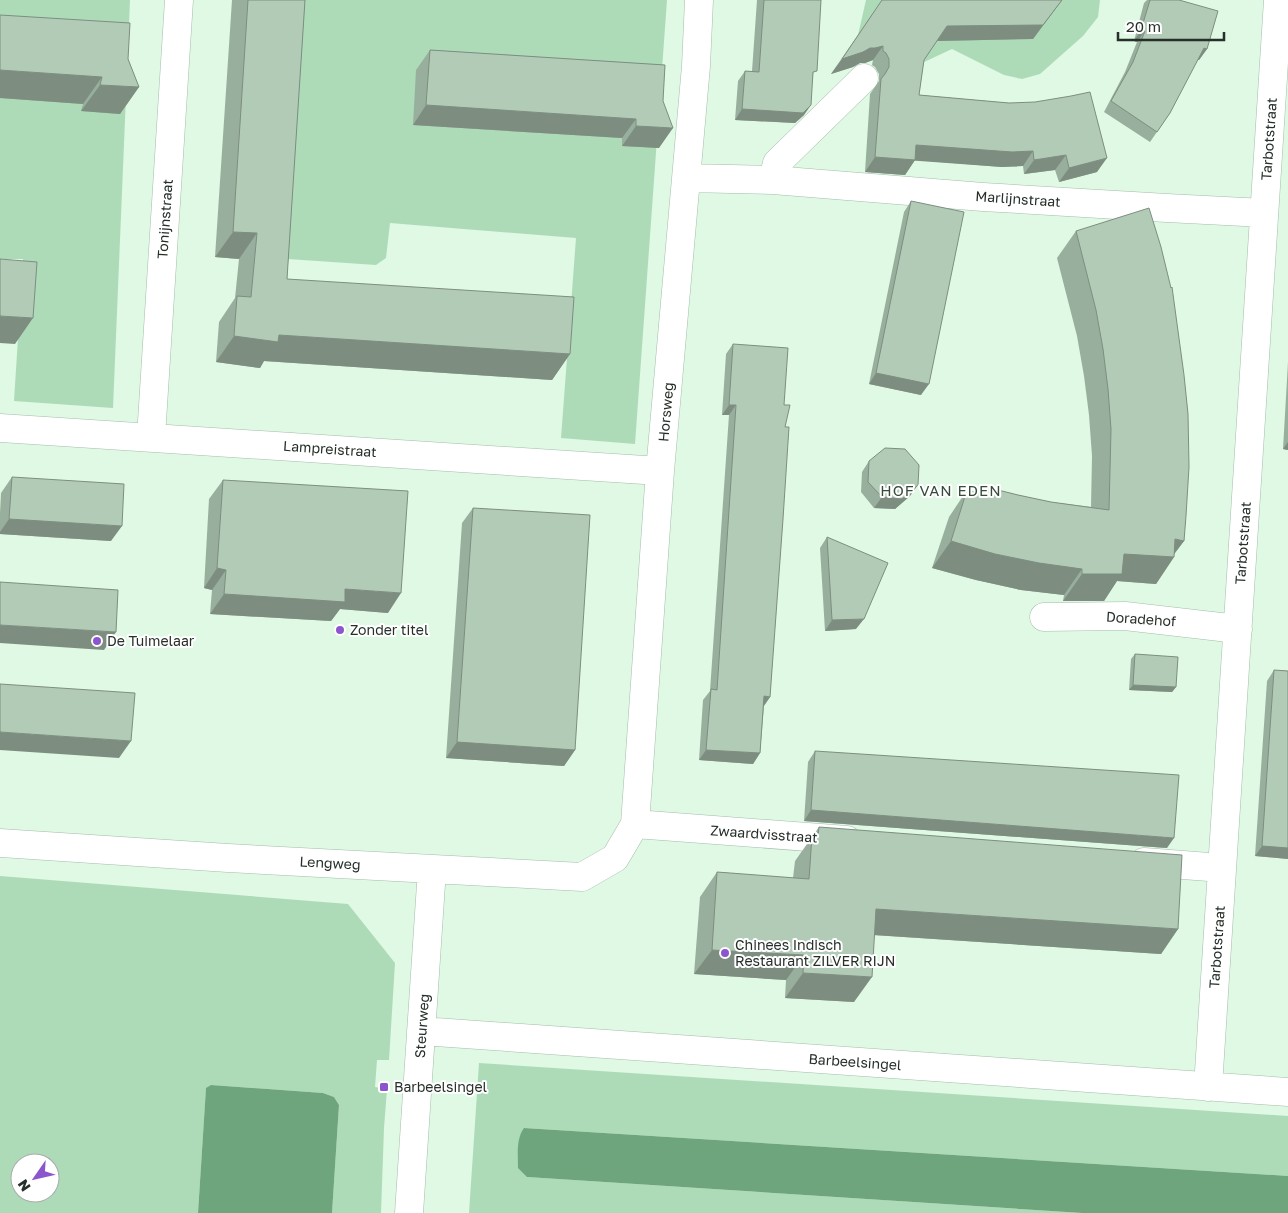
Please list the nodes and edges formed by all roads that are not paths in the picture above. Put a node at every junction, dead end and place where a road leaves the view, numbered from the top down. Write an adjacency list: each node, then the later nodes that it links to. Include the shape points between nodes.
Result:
1 (179, 0): 9 (street, Tonijnstraat)
2 (699, 0): 5 (street, Horsweg)
3 (1278, 0): 7 (street, Tarbotstraat)
4 (864, 78): 6 (street, via 777,163)
5 (687, 178): 6 (street, Marlijnstraat); 10 (street, Horsweg)
6 (773, 180): 7 (street, Marlijnstraat, via 983,197)
7 (1264, 213): 12 (street, Tarbotstraat)
8 (0, 428): 9 (street, Lampreistraat)
9 (151, 437): 10 (street, Lampreistraat)
10 (660, 471): 13 (street, Horsweg)
11 (1044, 617): 12 (street, Doradehof, via 1126,616)
12 (1238, 628): 17 (street, Tarbotstraat)
13 (635, 824): 14 (street, Zwaardvisstraat); 18 (street, Lengweg, via 615,858 582,877)
14 (871, 842)
15 (0, 843): 18 (street, Lengweg)
16 (1124, 861): 17 (street)
17 (1222, 868): 20 (street, Tarbotstraat)
18 (432, 869): 19 (street, Steurweg)
19 (421, 1031): 20 (street, Barbeelsingel); 22 (street, Steurweg)
20 (1208, 1087): 21 (street, Barbeelsingel)
21 (1288, 1092)
22 (409, 1213)

